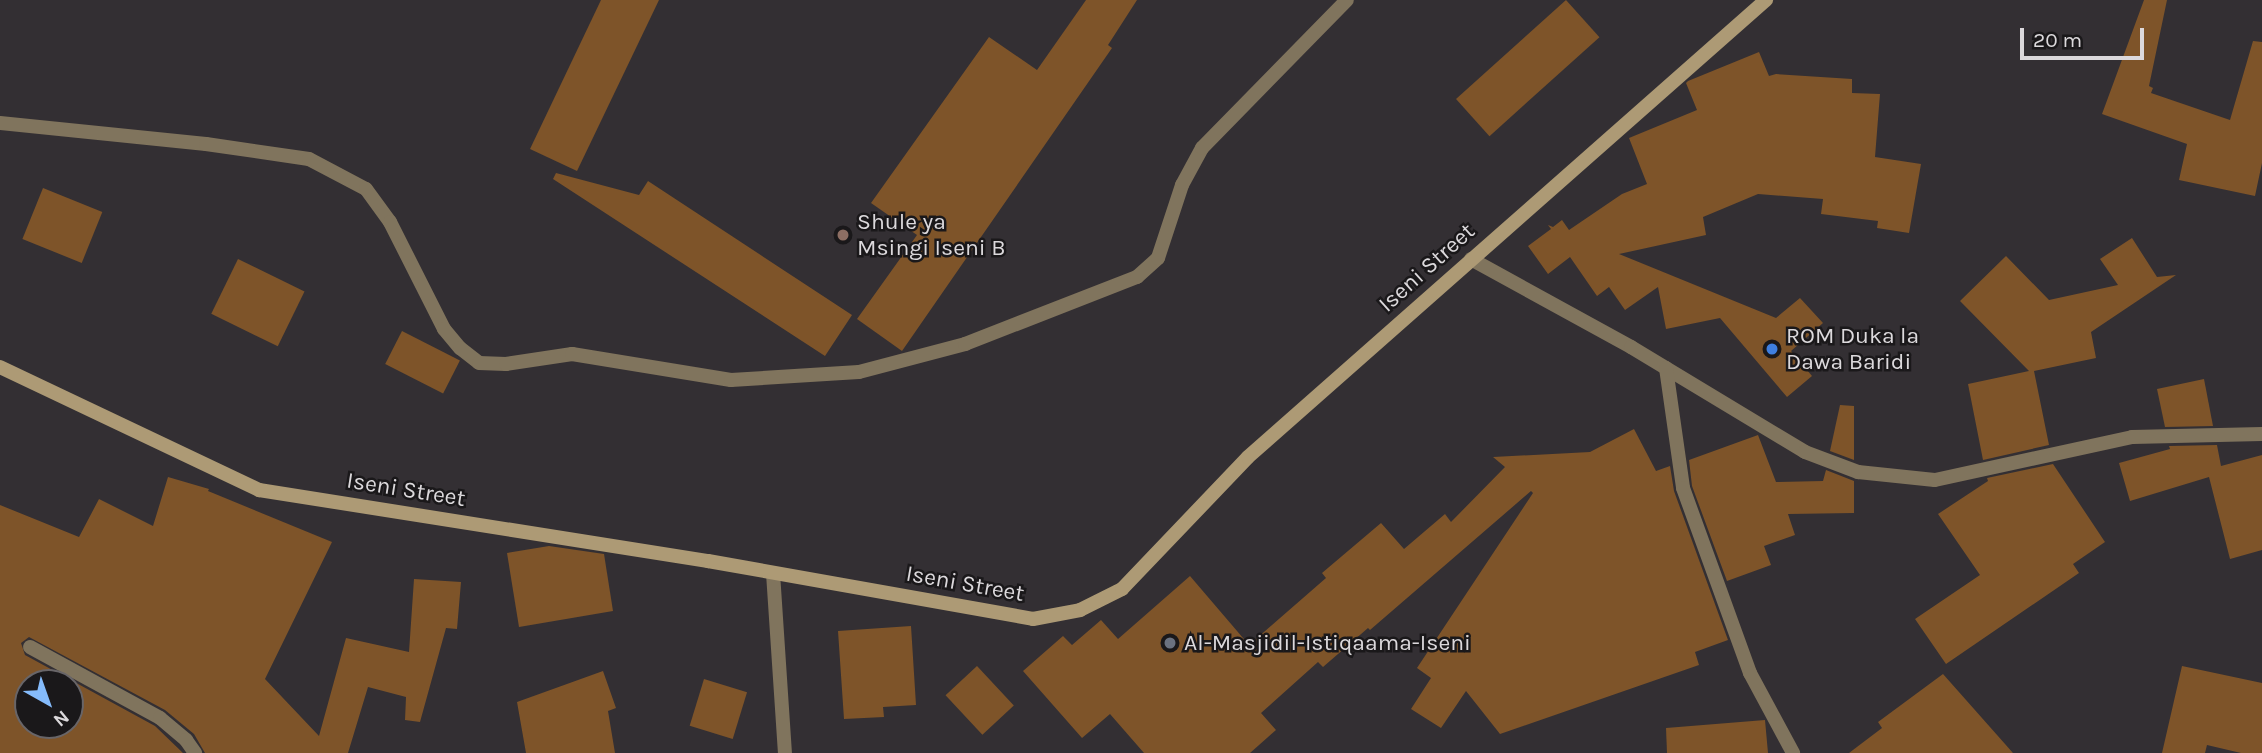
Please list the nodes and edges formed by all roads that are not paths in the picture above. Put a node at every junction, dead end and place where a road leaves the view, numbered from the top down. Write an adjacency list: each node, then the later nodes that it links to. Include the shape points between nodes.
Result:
1 (1348, 0): 3 (street, via 1202,148 1182,185 1158,258 1137,277 965,344 859,372 731,380 572,354 506,364 479,363 444,329 390,222 366,189 309,159)
2 (1766, 0): 4 (street, Iseni Street)
3 (0, 123)
4 (1471, 259): 6 (street); 8 (street, Iseni Street, via 1248,457 1122,589 1080,610 1033,619)
5 (0, 367): 8 (street, Iseni Street, via 259,490)
6 (1666, 368): 7 (street, via 1805,452 1858,472 1935,480 2132,437); 12 (street, via 1686,497 1750,673)
7 (2262, 434)
8 (773, 573): 11 (street)
9 (30, 647): 10 (street, via 160,718)
10 (195, 753)
11 (785, 753)
12 (1793, 753)

